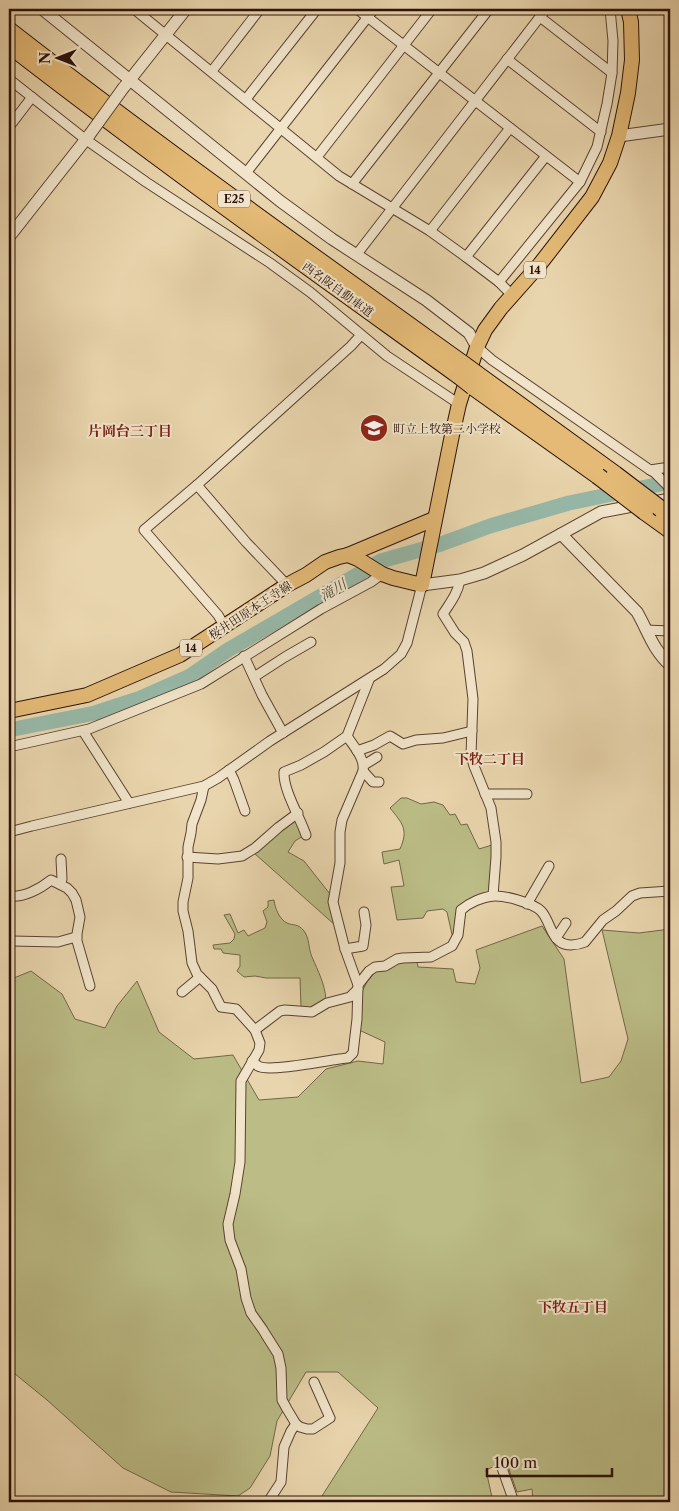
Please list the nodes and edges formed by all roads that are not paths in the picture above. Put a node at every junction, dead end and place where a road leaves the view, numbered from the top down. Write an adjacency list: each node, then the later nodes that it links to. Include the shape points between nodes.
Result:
1 (42, 9): 24 (street)
2 (134, 9): 16 (street)
3 (186, 9): 16 (street)
4 (260, 9): 20 (street)
5 (317, 9): 26 (street)
6 (357, 9): 13 (street)
7 (374, 9): 13 (street)
8 (432, 9): 18 (street)
9 (489, 9): 21 (street)
10 (546, 9): 14 (street)
11 (610, 9): 22 (street)
12 (628, 9): 34 (main road, 14, via 632,60)
13 (368, 17): 18 (street); 29 (street)
14 (540, 17): 19 (street); 22 (street)
15 (9, 30): 49 (highway, 西名阪自動車道 / E25)
16 (166, 34): 20 (street); 24 (street)
17 (9, 45): 49 (highway, 西名阪自動車道 / E25, via 238,216)
18 (403, 45): 21 (street); 36 (street)
19 (507, 59): 27 (street); 32 (street)
20 (212, 71): 26 (street)
21 (439, 73): 27 (street); 39 (street)
22 (612, 73): 32 (street)
23 (9, 78): 25 (street)
24 (127, 83): 33 (street, bridge); 37 (street)
25 (32, 97): 28 (street); 33 (street)
26 (246, 99): 29 (street)
27 (474, 100): 30 (street); 40 (street)
28 (9, 127)
29 (282, 128): 36 (street); 37 (street)
30 (510, 128): 35 (street); 41 (street)
31 (670, 129): 34 (street)
32 (601, 132): 38 (street)
33 (87, 136): 42 (street); 47 (street, via 146,182 310,292)
34 (619, 136): 46 (main road, 14, via 610,163 592,197)
35 (546, 156): 38 (street); 44 (street)
36 (317, 157): 39 (street)
37 (246, 174): 43 (street)
38 (580, 182): 45 (street)
39 (352, 184): 40 (street)
40 (391, 208): 41 (street); 43 (street)
41 (430, 231): 44 (street)
42 (10, 234)
43 (356, 254): 48 (street, via 469,333)
44 (466, 258): 45 (street)
45 (499, 282): 46 (street)
46 (512, 296): 48 (main road, 14, via 500,308)
47 (361, 335): 51 (street); 54 (street)
48 (477, 347): 51 (main road, 14); 53 (street)
49 (460, 370): 50 (highway, 西名阪自動車道 / E25, bridge)
50 (475, 380): 56 (highway, 西名阪自動車道 / E25, bridge); 56 (highway, 西名阪自動車道 / E25, bridge, via 598,476)
51 (459, 404): 57 (main road, 14)
52 (670, 467): 53 (street)
53 (653, 472): 55 (street)
54 (197, 485): 63 (street); 65 (street, via 144,530)
55 (669, 487)
56 (662, 508): 58 (highway, 西名阪自動車道 / E25); 59 (street, via 601,512)
57 (433, 526): 60 (main road, 桜井田原本王寺線 / 14); 64 (main road, 14)
58 (670, 530)
59 (561, 534): 62 (street, via 484,573); 66 (street, via 637,612)
60 (353, 557): 61 (main road); 63 (main road, 桜井田原本王寺線 / 14, via 325,562)
61 (382, 574): 64 (main road); 69 (street)
62 (460, 580): 64 (street); 75 (street, via 459,588 443,614 467,651 473,699)
63 (287, 585): 65 (main road, 桜井田原本王寺線 / 14)
64 (422, 585): 72 (street, via 401,654)
65 (225, 626): 73 (main road, 桜井田原本王寺線 / 14, via 180,655 87,695)
66 (646, 630): 67 (street); 70 (street, via 657,651)
67 (670, 631)
68 (311, 642): 71 (street)
69 (244, 656): 71 (street); 74 (street, via 201,684)
70 (670, 665)
71 (254, 677): 76 (street)
72 (369, 680): 76 (street); 77 (street)
73 (9, 711)
74 (83, 730): 78 (street); 87 (street)
75 (472, 731): 79 (street, via 403,744 390,736); 85 (street, via 471,755)
76 (283, 733): 82 (street)
77 (348, 736): 79 (street); 89 (street, via 284,772 287,791)
78 (9, 747)
79 (357, 751): 81 (street)
80 (377, 757): 81 (street)
81 (364, 768): 83 (street, via 373,782); 105 (street, via 342,820 340,863 333,896)
82 (229, 770): 84 (street); 88 (street)
83 (379, 782)
84 (204, 786): 87 (street); 92 (street, via 192,819)
85 (485, 794): 86 (street); 98 (street, via 491,808 496,842)
86 (527, 794)
87 (129, 803): 90 (street)
88 (245, 811)
89 (298, 813): 91 (street); 92 (street, via 242,856 218,859)
90 (10, 829)
91 (306, 835)
92 (187, 857): 106 (street, via 188,878 183,911 192,963)
93 (61, 859): 95 (street)
94 (550, 866): 99 (street)
95 (60, 884): 97 (street, via 51,880 23,895); 102 (street, via 72,893 80,912)
96 (670, 891): 103 (street, via 632,896 603,920 585,942 566,944)
97 (9, 896)
98 (493, 896): 99 (street); 108 (street, via 461,910 458,935 452,946 431,957 403,958 375,968)
99 (527, 904): 103 (street, via 546,918)
100 (364, 912): 105 (street, via 366,925 362,946)
101 (566, 923): 103 (street)
102 (76, 938): 104 (street, via 58,942); 107 (street)
103 (556, 938)
104 (12, 941)
105 (345, 949): 108 (street)
106 (200, 978): 109 (street); 110 (street, via 212,990 221,1007 236,1009)
107 (90, 986)
108 (358, 987): 110 (street, via 350,997 327,1003 312,1012 280,1011); 111 (street, via 351,1056 289,1067 262,1067)
109 (182, 992)
110 (255, 1030): 111 (street, via 260,1043)
111 (252, 1060): 113 (street, via 241,1081 240,1162 228,1232 241,1268 251,1313 278,1354 282,1400)
112 (314, 1382): 113 (street, via 330,1418 312,1429)
113 (296, 1424): 115 (street, via 284,1447 281,1482)
114 (502, 1468): 116 (street)
115 (268, 1502)
116 (514, 1502)

